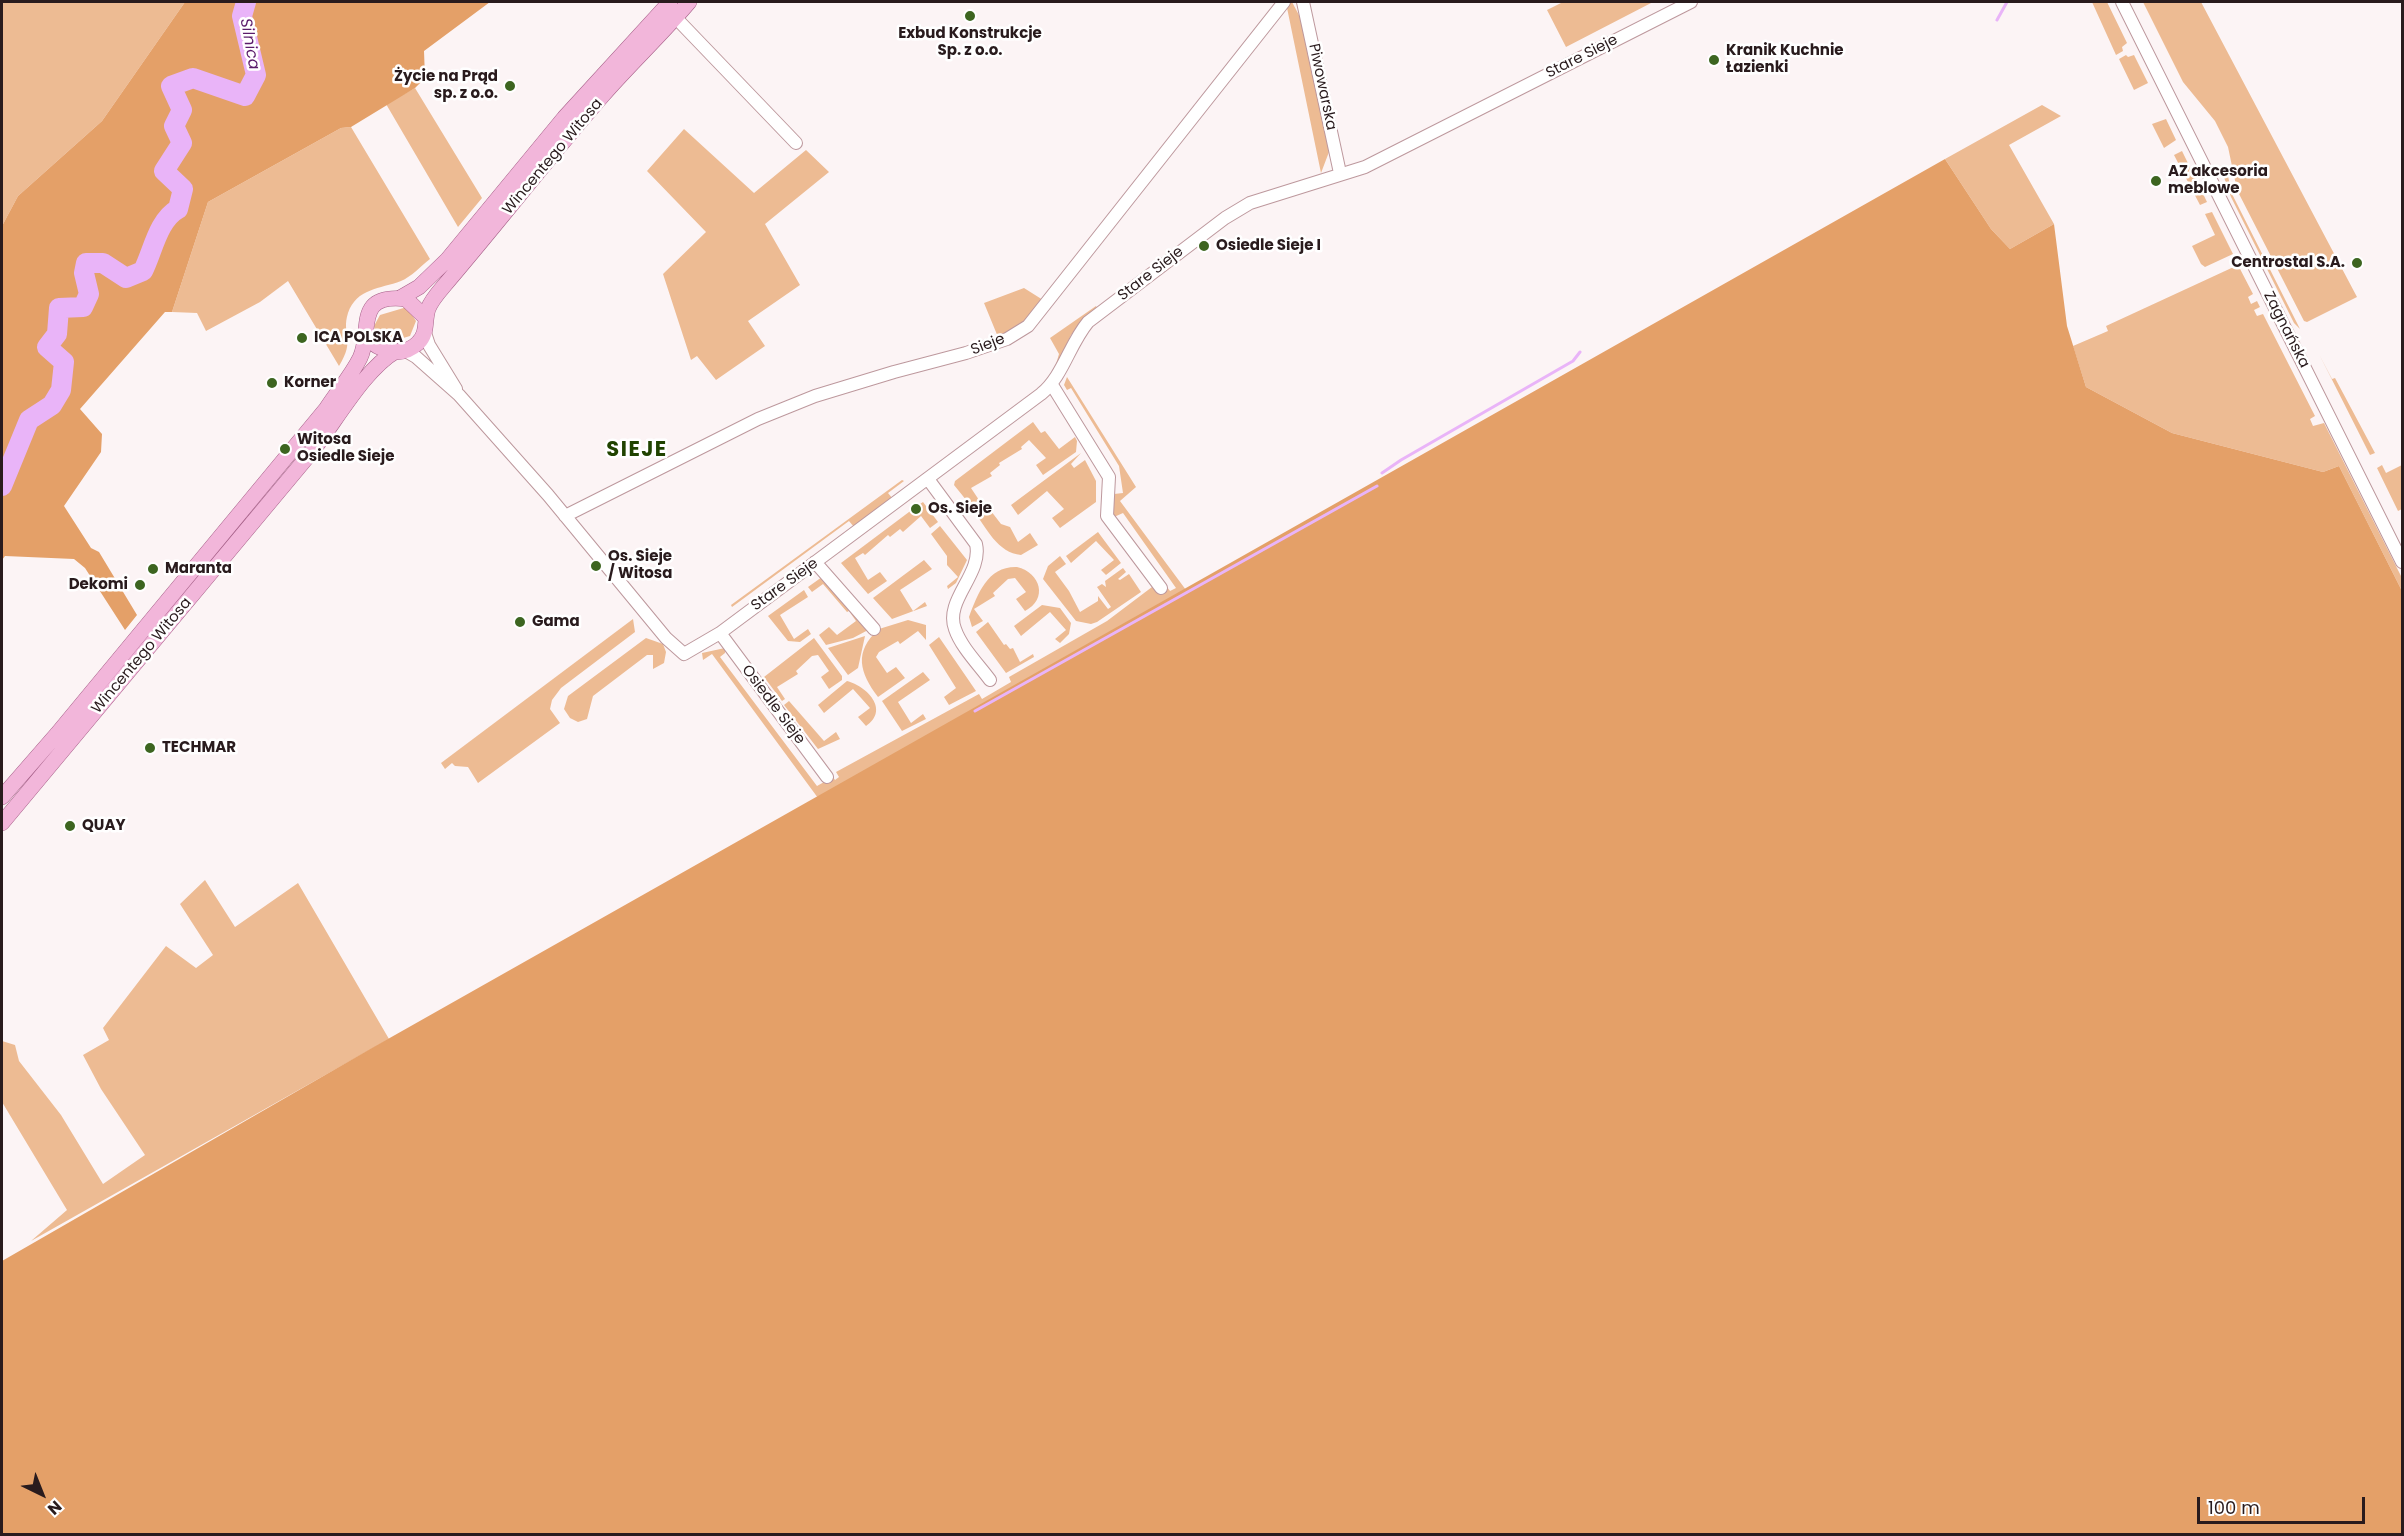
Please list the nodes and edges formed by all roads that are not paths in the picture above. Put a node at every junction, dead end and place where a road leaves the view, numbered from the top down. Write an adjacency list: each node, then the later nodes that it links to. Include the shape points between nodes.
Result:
1 (670, 2): 10 (main road, Wincentego Witosa, via 564,118 452,254 424,282)
2 (689, 2): 7 (main road, Wincentego Witosa)
3 (1284, 2): 17 (street, Sieje, via 1028,326 1006,339 966,353 815,396 758,419)
4 (1304, 2): 9 (street, Piwowarska)
5 (1691, 2): 9 (street, Stare Sieje, via 1365,167)
6 (2122, 2): 19 (street, Zagnańska)
7 (676, 18): 8 (street); 11 (main road, Wincentego Witosa, via 598,101 437,294 430,305)
8 (796, 143)
9 (1340, 173): 14 (street, Stare Sieje, via 1263,197 1216,224 1088,322)
10 (400, 298): 11 (main road, via 411,302); 12 (main road, via 374,306 365,319)
11 (426, 326): 13 (main road, via 418,343); 15 (street, via 429,345)
12 (366, 338): 13 (main road, via 381,351); 25 (main road, Wincentego Witosa, via 358,362 312,427)
13 (400, 351): 15 (street, via 416,357); 26 (main road, Wincentego Witosa, via 372,372 317,445)
14 (1052, 385): 16 (street, Stare Sieje); 20 (street, via 1109,477 1107,516)
15 (459, 395): 17 (street)
16 (928, 479): 18 (street, Stare Sieje); 23 (street, via 976,544 975,563 953,618 958,636)
17 (565, 516): 22 (street, Stare Sieje, via 666,639 684,654)
18 (815, 562): 21 (street); 22 (street, Stare Sieje)
19 (2403, 562)
20 (1161, 588)
21 (874, 629)
22 (720, 633): 24 (street, Osiedle Sieje)
23 (990, 680)
24 (827, 777)
25 (2, 797)
26 (2, 823)

